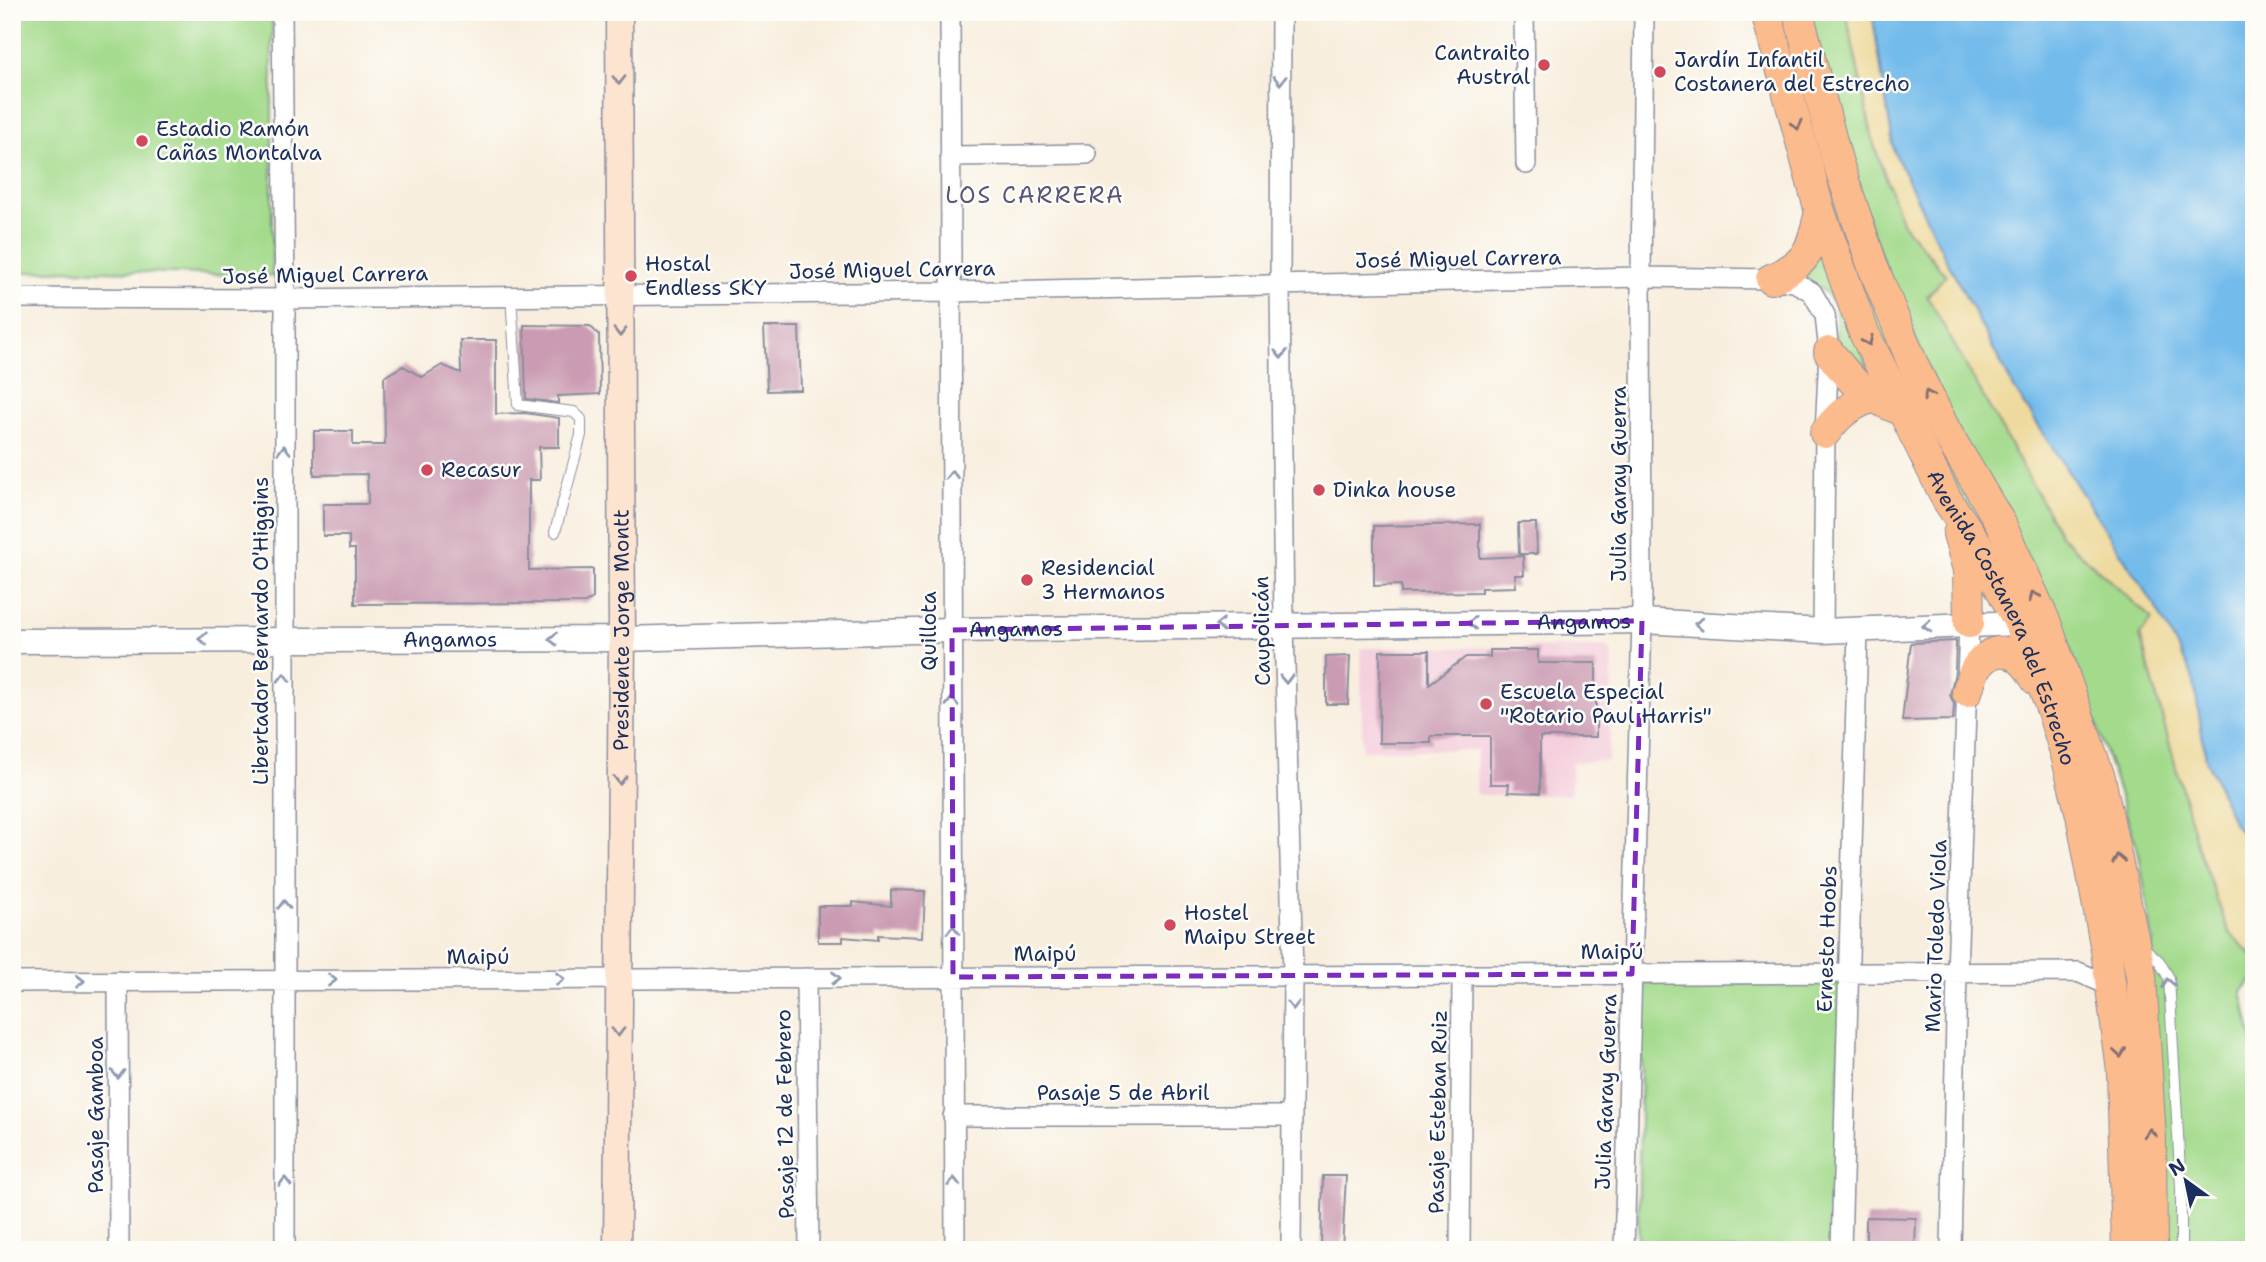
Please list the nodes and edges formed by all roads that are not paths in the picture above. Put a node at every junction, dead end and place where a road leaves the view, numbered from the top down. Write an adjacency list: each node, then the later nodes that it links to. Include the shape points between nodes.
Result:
1 (282, 12): 20 (street, Libertador Bernardo O'Higgins)
2 (619, 12): 17 (main road, Presidente Jorge Montt, one-way to 17)
3 (950, 12): 10 (street, Quillota)
4 (1281, 12): 15 (street, Caupolicán, one-way to 15)
5 (1524, 12): 11 (street)
6 (1644, 12): 13 (street, Julia Garay Guerra)
7 (1766, 12): 12 (main road, Avenida Costanera del Estrecho, one-way to 12)
8 (1798, 12): 37 (main road, Avenida Costanera del Estrecho, one-way to 8, via 2001,524 1915,369 1873,267 1837,160)
9 (1087, 154): 10 (street)
10 (950, 156): 16 (street, Quillota)
11 (1526, 164)
12 (1820, 212): 14 (main road, via 1811,249 1790,271); 23 (main road, Avenida Costanera del Estrecho, one-way to 23, via 1864,333)
13 (1641, 277): 14 (street, José Miguel Carrera); 15 (street, José Miguel Carrera); 27 (street, Julia Garay Guerra)
14 (1771, 279): 21 (street, via 1794,282 1812,292 1825,315)
15 (1280, 286): 16 (street, José Miguel Carrera); 30 (street, Caupolicán, one-way to 30)
16 (951, 292): 17 (street, José Miguel Carrera); 31 (street, Quillota, one-way to 16)
17 (620, 294): 18 (street, José Miguel Carrera); 35 (main road, Presidente Jorge Montt, one-way to 35)
18 (511, 295): 20 (street, José Miguel Carrera); 26 (lane, via 518,405 574,412 581,419 581,435)
19 (12, 298): 20 (street, José Miguel Carrera)
20 (285, 299): 34 (street, Libertador Bernardo O'Higgins, one-way to 20)
21 (1829, 352): 22 (main road); 24 (street)
22 (1871, 398): 23 (main road); 24 (main road, via 1852,404)
23 (1900, 410): 25 (main road, Avenida Costanera del Estrecho)
24 (1825, 433): 33 (street)
25 (1947, 500): 28 (main road, via 1968,570); 29 (main road, Avenida Costanera del Estrecho, via 1977,544)
26 (555, 532)
27 (1642, 621): 30 (street, Angamos, one-way to 30); 33 (street, Angamos, one-way to 27); 46 (street, Julia Garay Guerra)
28 (1969, 623): 29 (street, Angamos); 32 (street, Angamos, one-way to 32); 38 (street, Mario Toledo Viola)
29 (2019, 623): 37 (main road); 39 (main road, Avenida Costanera del Estrecho)
30 (1284, 624): 31 (street, Angamos, one-way to 31); 48 (street, Caupolicán, one-way to 48)
31 (952, 630): 35 (street, Angamos); 49 (street, Quillota, one-way to 31)
32 (1858, 630): 33 (street, Angamos); 44 (street, Ernesto Hoobs)
33 (1823, 631)
34 (284, 638): 35 (street, Angamos, one-way to 34); 36 (street, Angamos, one-way to 36); 52 (street, Libertador Bernardo O'Higgins, one-way to 34)
35 (622, 639): 51 (main road, Presidente Jorge Montt, one-way to 51)
36 (12, 641)
37 (2059, 654): 40 (main road, Avenida Costanera del Estrecho, one-way to 37, via 2101,778)
38 (1967, 692): 39 (main road, via 1976,668 1986,658 2004,652 2017,655 2029,668); 45 (street, Mario Toledo Viola)
39 (2053, 711): 42 (main road, Avenida Costanera del Estrecho, via 2081,816)
40 (2127, 898): 41 (main road, Avenida Costanera del Estrecho); 42 (main road)
41 (2134, 939): 70 (main road, Avenida Costanera del Estrecho, one-way to 41, via 2151,1139 2141,975); 71 (lane, one-way to 41, via 2169,978 2160,961)
42 (2106, 950): 43 (street); 55 (main road, Avenida Costanera del Estrecho)
43 (2078, 972): 45 (street, Maipú); 55 (street, Maipú)
44 (1849, 973): 45 (street, Maipú); 46 (street, Maipú); 67 (street, Ernesto Hoobs)
45 (1957, 973): 68 (street, Mario Toledo Viola)
46 (1632, 974): 47 (street, Maipú); 66 (street, Julia Garay Guerra)
47 (1462, 975): 48 (street, Maipú); 65 (street, Pasaje Esteban Ruiz)
48 (1293, 976): 49 (street, Maipú); 57 (street, Caupolicán, one-way to 57)
49 (953, 977): 50 (street, Maipú, one-way to 49); 56 (street, Quillota)
50 (806, 978): 51 (street, Maipú); 62 (street, Pasaje 12 de Febrero)
51 (618, 979): 52 (street, Maipú, one-way to 51); 61 (main road, Presidente Jorge Montt, one-way to 61)
52 (285, 980): 53 (street, Maipú); 60 (street, Libertador Bernardo O'Higgins, one-way to 52)
53 (118, 981): 54 (street, Maipú, one-way to 53); 59 (street, Pasaje Gamboa, one-way to 59)
54 (12, 982)
55 (2111, 986): 58 (main road, Avenida Costanera del Estrecho, one-way to 58, via 2122,1071)
56 (954, 1116): 57 (street, Pasaje 5 de Abril); 63 (street, Quillota, one-way to 56)
57 (1292, 1116): 64 (street, Caupolicán)
58 (2126, 1217): 69 (main road, Avenida Costanera del Estrecho); 70 (main road)
59 (119, 1250)
60 (285, 1250)
61 (617, 1250)
62 (809, 1250)
63 (955, 1250)
64 (1292, 1250)
65 (1460, 1250)
66 (1624, 1250)
67 (1841, 1250)
68 (1951, 1250)
69 (2127, 1250)
70 (2150, 1250)
71 (2181, 1250)

